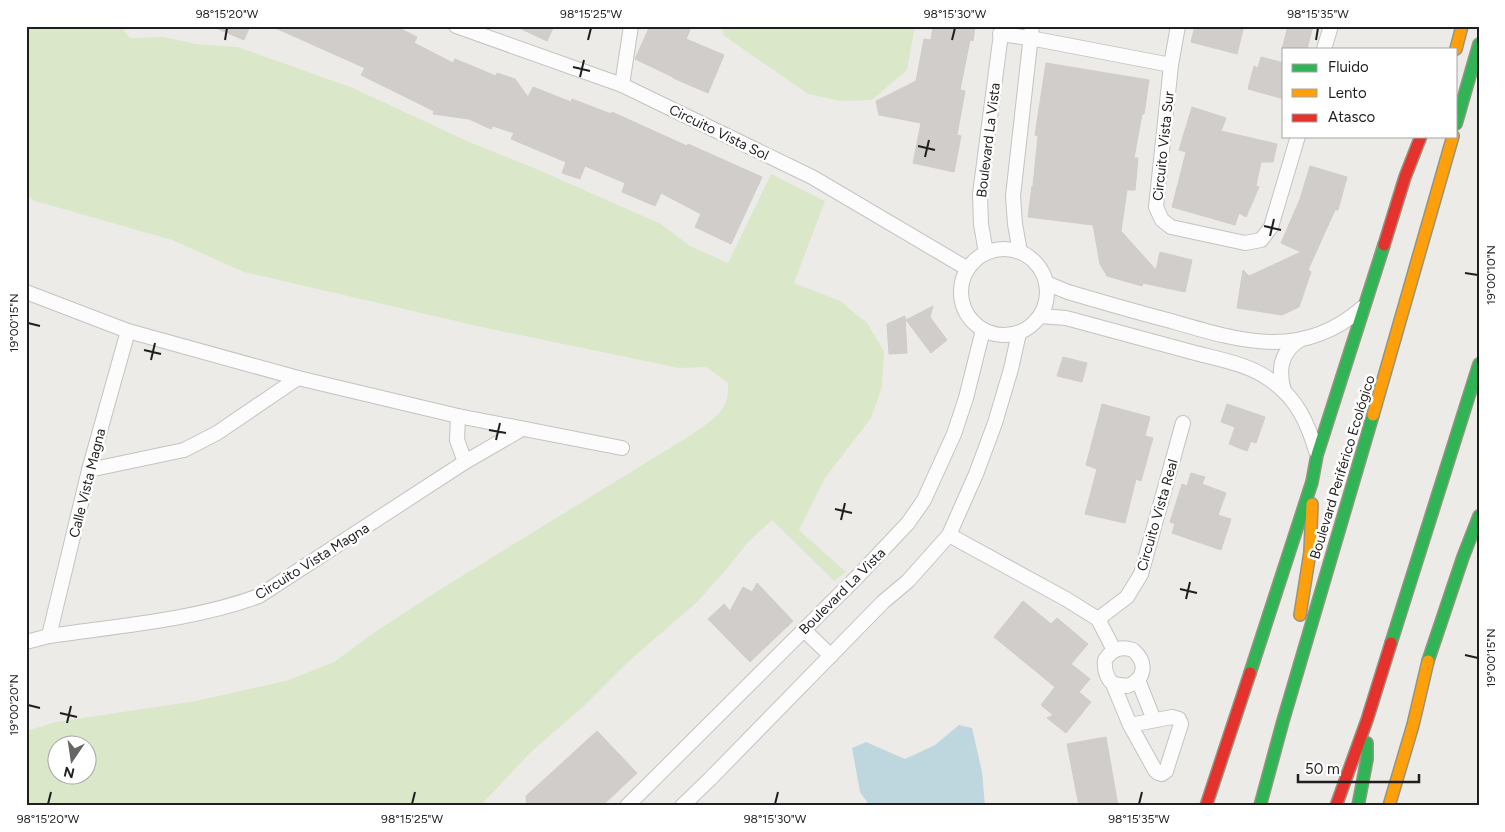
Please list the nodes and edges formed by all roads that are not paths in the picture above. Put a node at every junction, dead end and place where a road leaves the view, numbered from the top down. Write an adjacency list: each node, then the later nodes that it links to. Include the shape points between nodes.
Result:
1 (456, 26): 12 (street, Circuito Vista Sol)
2 (631, 26): 12 (street)
3 (1178, 26): 11 (street, Circuito Vista Sur)
4 (1331, 26): 9 (street)
5 (1462, 26): 10 (main road)
6 (1001, 30): 7 (street); 19 (street, Boulevard La Vista, via 980,194)
7 (1031, 32): 11 (street); 18 (street, via 1013,196)
8 (1478, 46): 13 (main road); 14 (main road)
9 (1324, 48)
10 (1456, 48)
11 (1171, 65): 15 (street, Circuito Vista Sur, via 1156,207 1162,220 1171,227 1245,243 1260,240 1271,227)
12 (622, 85): 20 (street, Circuito Vista Sol, via 812,177)
13 (1458, 93)
14 (1458, 117)
15 (1297, 138)
16 (1452, 138): 48 (main road, Boulevard Periférico Ecológico)
17 (1426, 139): 23 (main road, via 1405,178)
18 (1020, 252): 19 (street, via 997,250); 21 (street, via 1037,264)
19 (986, 253): 20 (street)
20 (968, 269): 26 (street, via 963,279 962,302 966,313)
21 (1046, 283): 24 (street, via 1046,303); 28 (street, via 1225,337 1263,342)
22 (26, 292): 25 (street)
23 (1364, 305): 28 (street, via 1335,327); 36 (main road)
24 (1040, 316): 27 (street, via 1030,327); 31 (street, via 1066,318 1247,367)
25 (128, 330): 30 (street); 38 (street, Calle Vista Magna)
26 (983, 330): 27 (street, via 1007,335); 43 (street, Boulevard La Vista, via 954,434 924,500 908,523)
27 (1019, 332): 41 (street, via 995,423)
28 (1301, 340): 31 (street, via 1289,349 1282,361 1280,376)
29 (1479, 364): 52 (main road)
30 (298, 378): 32 (street); 38 (street, via 218,433 184,450)
31 (1284, 391): 36 (street, via 1302,414)
32 (458, 416): 34 (street); 37 (street, via 457,440)
33 (1182, 423): 42 (street, Circuito Vista Real, via 1141,574 1127,597)
34 (522, 429): 35 (street); 37 (street, Circuito Vista Magna)
35 (622, 448)
36 (1317, 454): 39 (main road)
37 (465, 462): 44 (street, Circuito Vista Magna, via 259,596 199,614)
38 (89, 470): 44 (street, Calle Vista Magna)
39 (1312, 482): 48 (main road, via 1310,552); 57 (main road)
40 (1479, 516): 62 (main road, via 1428,662)
41 (949, 535): 42 (street); 47 (street, via 908,581)
42 (1098, 619): 46 (street)
43 (804, 630): 47 (street); 55 (street, Boulevard La Vista)
44 (49, 636): 45 (street, Circuito Vista Magna)
45 (26, 642)
46 (1114, 650): 49 (street, via 1134,650 1142,660); 50 (street, via 1105,660 1104,667)
47 (831, 656): 56 (street)
48 (1295, 677): 53 (main road, Boulevard Periférico Ecológico)
49 (1138, 680): 50 (street, via 1127,686); 51 (street)
50 (1113, 684): 54 (street)
51 (1154, 720): 54 (street); 54 (street, via 1172,717 1181,722 1168,767 1162,774 1155,770)
52 (1367, 720): 60 (main road); 61 (main road, via 1367,760)
53 (1283, 721): 58 (main road); 59 (main road, Boulevard Periférico Ecológico)
54 (1130, 724)
55 (627, 806)
56 (682, 806)
57 (1206, 806)
58 (1248, 806)
59 (1260, 806)
60 (1336, 806)
61 (1358, 806)
62 (1389, 806)

